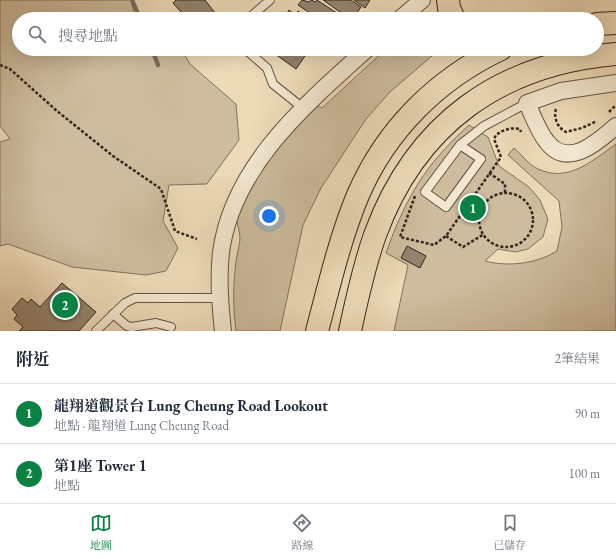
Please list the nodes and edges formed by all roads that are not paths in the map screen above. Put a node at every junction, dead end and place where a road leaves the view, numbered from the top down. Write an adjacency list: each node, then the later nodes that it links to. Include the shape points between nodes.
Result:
1 (270, 0): 4 (lane)
2 (448, 0): 6 (highway)
3 (420, 2): 5 (street)
4 (256, 12)
5 (408, 12)
6 (451, 12)
7 (616, 23): 8 (highway)
8 (604, 24)
9 (616, 54): 10 (highway)
10 (604, 55)
11 (253, 56): 17 (lane, via 267,68 273,84)
12 (359, 56): 17 (street)
13 (489, 56): 25 (highway, via 457,74 423,101 395,132 375,161 350,216)
14 (595, 56): 26 (highway, via 550,65 520,75 496,87 470,103 428,142 398,184 375,234)
15 (616, 83): 16 (street, via 561,91)
16 (527, 104): 18 (street, via 544,137 552,148 558,151 571,154 589,147); 19 (lane, via 484,126)
17 (303, 108): 20 (street, via 272,144 243,185 224,236)
18 (616, 126)
19 (460, 144): 19 (lane, via 481,159 446,207 425,192)
20 (220, 298): 21 (lane, via 135,298); 24 (street)
21 (113, 314): 22 (lane, via 127,326 156,323); 23 (lane)
22 (171, 327)
23 (96, 331)
24 (223, 331)
25 (317, 331)
26 (350, 331)

